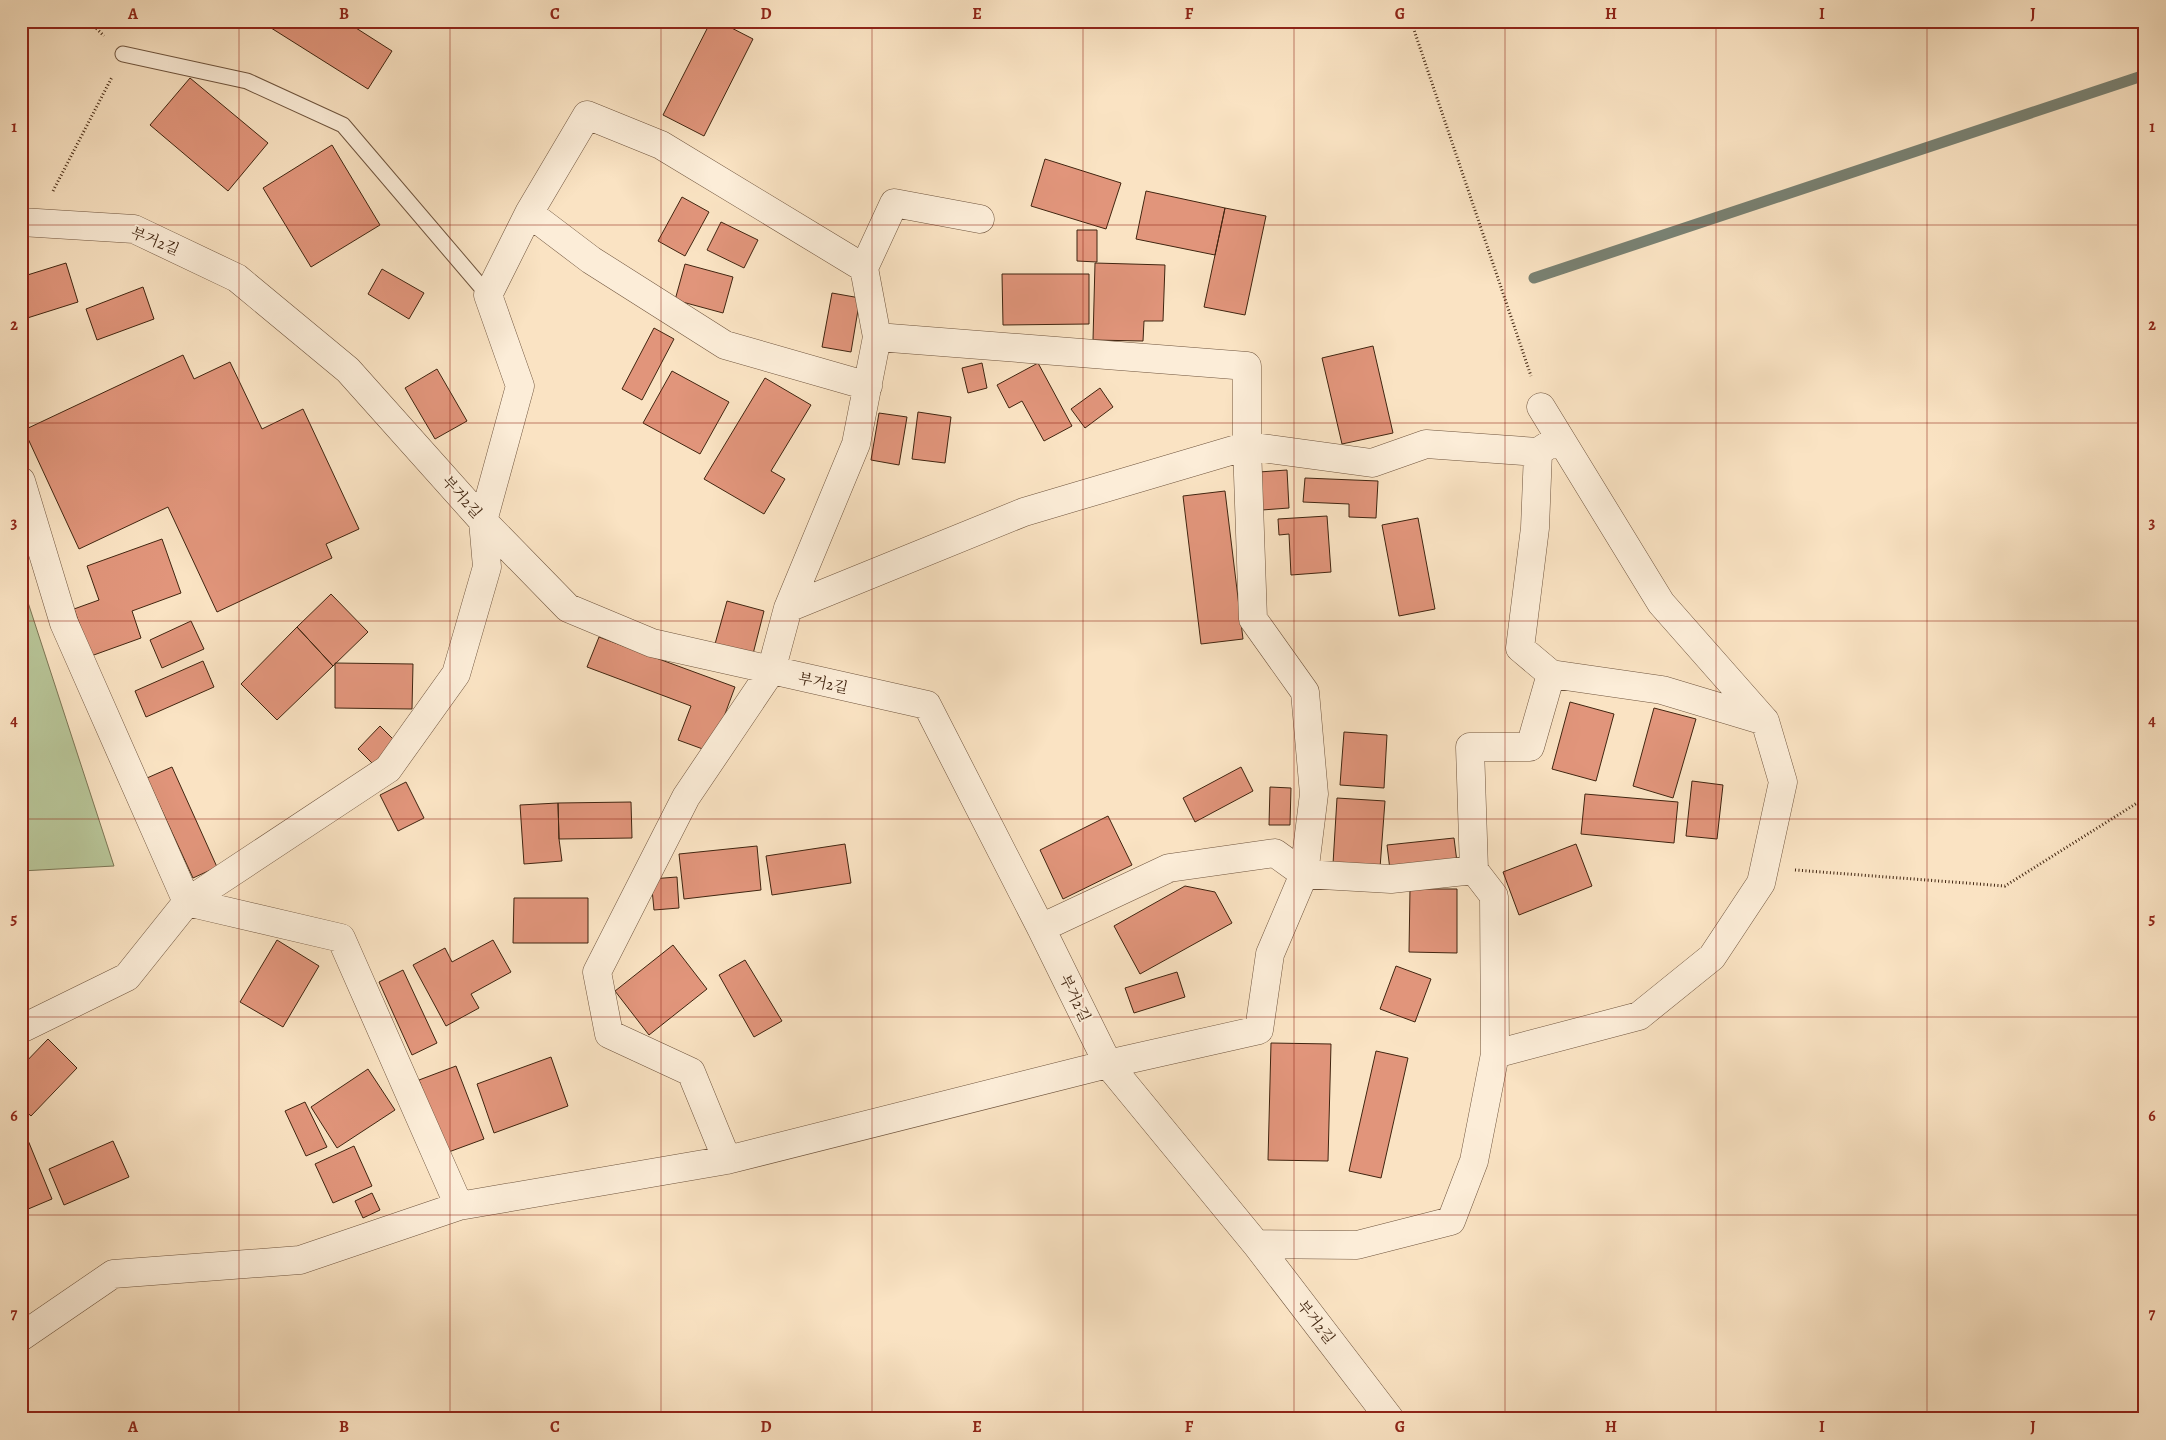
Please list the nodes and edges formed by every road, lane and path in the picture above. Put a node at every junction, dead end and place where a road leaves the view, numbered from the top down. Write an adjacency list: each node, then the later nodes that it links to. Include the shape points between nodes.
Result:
1 (89, 21): 3 (path)
2 (1411, 21): 11 (path)
3 (123, 54): 6 (path); 8 (lane, via 247,81 343,125)
4 (529, 213): 7 (street, via 587,115 661,145); 8 (street); 10 (street, via 591,260 724,345)
5 (980, 219): 7 (street, via 894,203)
6 (29, 222): 15 (street, 부거2길, via 134,229 237,278 348,370)
7 (864, 268): 9 (street)
8 (488, 295): 15 (street, via 520,386)
9 (877, 337): 10 (street); 13 (street, via 1248,366)
10 (868, 386): 16 (street, via 856,444)
11 (1541, 407): 12 (street)
12 (1549, 445): 13 (street, via 1426,444 1372,463); 18 (street, via 1520,648); 19 (street, via 1661,603)
13 (1247, 446): 16 (street, via 1024,512); 23 (street, via 1253,620 1305,692 1314,794)
14 (21, 481): 24 (street, via 64,623)
15 (483, 521): 17 (street, 부거2길, via 568,608 652,643); 24 (street, via 487,567 456,674 388,769)
16 (788, 608): 17 (street)
17 (771, 671): 25 (street, 부거2길, via 928,705); 29 (street, via 686,797 597,972 609,1034 691,1072)
18 (1551, 674): 19 (street, via 1662,690); 22 (street, via 1530,747 1470,747)
19 (1765, 721): 21 (street, via 1783,782)
20 (2145, 798): 21 (path, via 2004,886)
21 (1765, 868): 27 (street, via 1761,883 1712,957 1639,1016)
22 (1474, 870): 23 (street, via 1391,879); 27 (street, via 1494,896)
23 (1304, 874): 25 (street, via 1275,853 1169,868); 28 (street, via 1270,954 1259,1030)
24 (187, 902): 26 (street, via 127,977); 30 (street, via 341,938)
25 (1041, 928): 28 (street, 부거2길)
26 (21, 1030)
27 (1495, 1054): 31 (street, via 1474,1161 1451,1221 1357,1245)
28 (1108, 1064): 29 (street); 31 (street, 부거2길)
29 (727, 1160): 30 (street)
30 (459, 1206): 32 (street, via 300,1260 113,1274)
31 (1256, 1244): 33 (street, 부거2길)
32 (21, 1337)
33 (1390, 1419)

